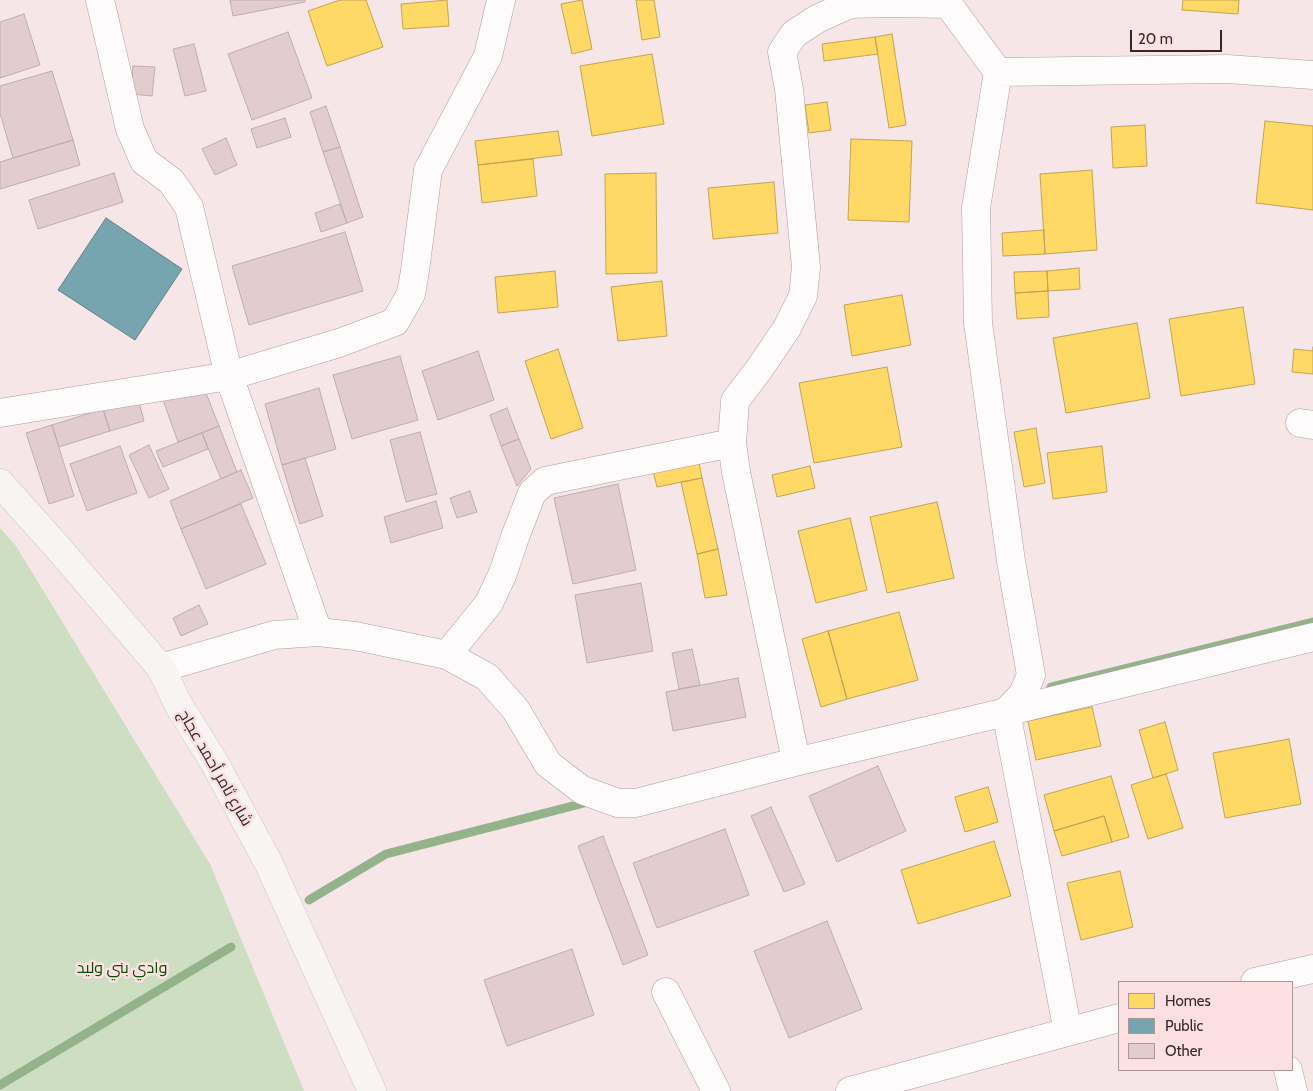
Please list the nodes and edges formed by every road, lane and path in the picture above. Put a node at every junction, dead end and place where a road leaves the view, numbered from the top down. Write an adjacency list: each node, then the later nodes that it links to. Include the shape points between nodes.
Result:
1 (100, 0): 5 (street, via 130,129 144,161 171,181 189,207)
2 (501, 0): 5 (street, via 488,56 428,170 411,294 395,322 339,343)
3 (998, 72): 4 (street, via 1227,69); 7 (street, via 948,4 850,4 816,19 794,34 782,52 789,89 806,267 803,296 787,328 735,401); 13 (street, via 976,208 978,323 1010,561 1031,675 1023,694)
4 (1313, 75)
5 (229, 376): 6 (street); 9 (street)
6 (0, 413)
7 (732, 443): 11 (street, via 545,481 532,493 489,603); 14 (street)
8 (0, 483): 12 (main road, شارع ثامر أحمد عجاج)
9 (318, 632): 11 (street, via 356,636); 12 (street, via 274,635)
10 (1313, 637): 13 (street)
11 (447, 655): 14 (street, via 487,677 516,710 548,764 582,790 618,803 636,803)
12 (161, 668): 21 (main road, شارع ثامر أحمد عجاج, via 178,704 214,762 268,862)
13 (1006, 712): 14 (street); 19 (street)
14 (795, 762)
15 (1313, 969): 16 (street)
16 (1262, 981)
17 (666, 992): 22 (street)
18 (1118, 1018): 19 (street)
19 (1068, 1032): 23 (street)
20 (1288, 1071): 24 (street)
21 (372, 1091)
22 (716, 1091)
23 (850, 1091)
24 (1293, 1091)

